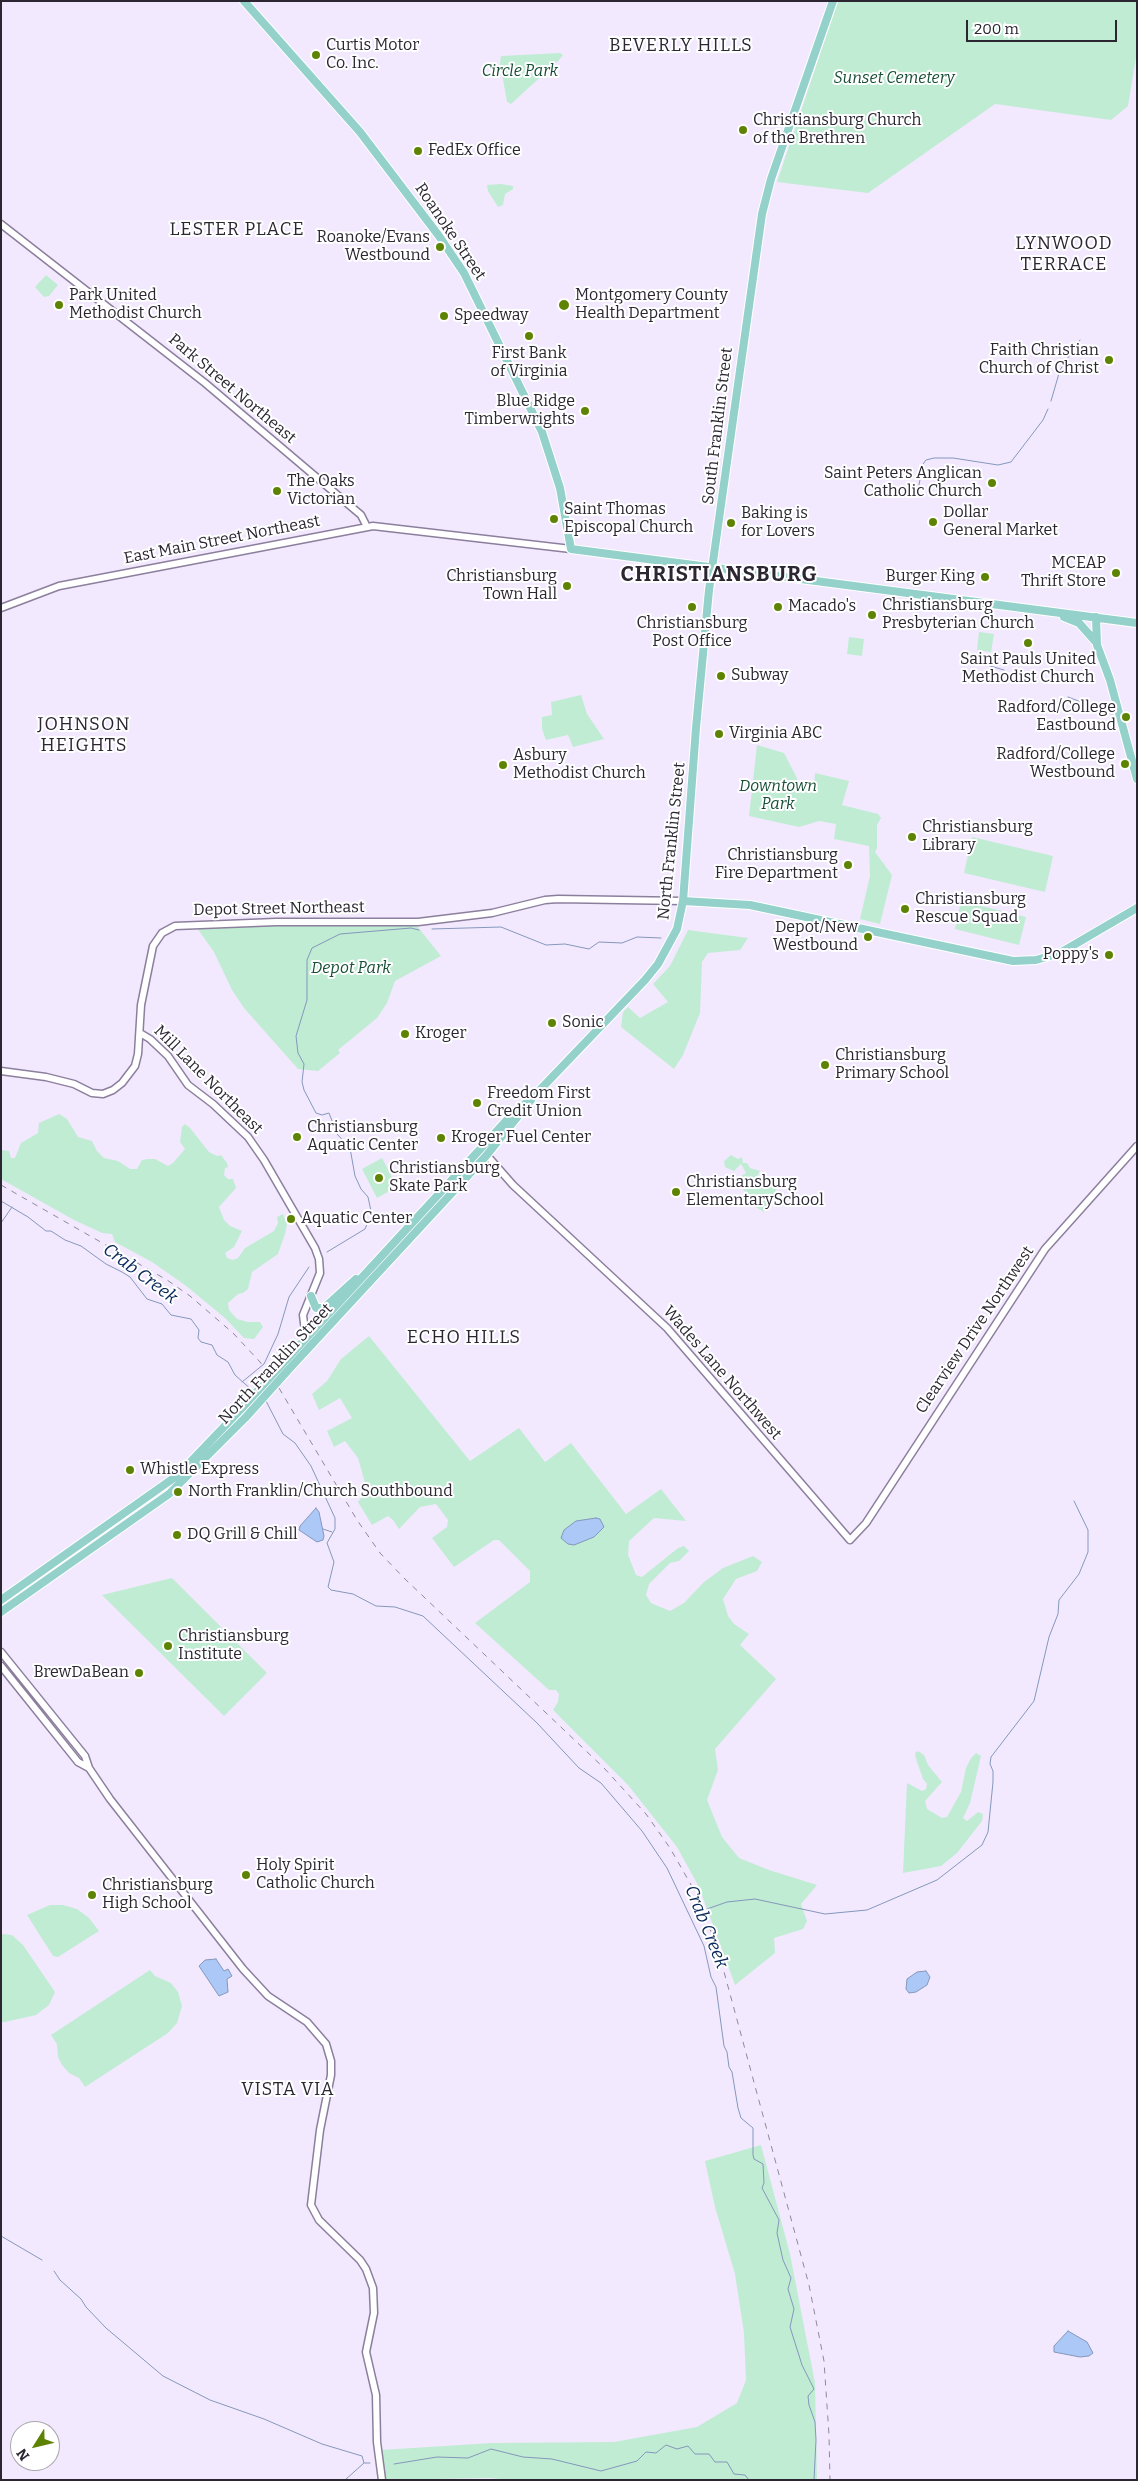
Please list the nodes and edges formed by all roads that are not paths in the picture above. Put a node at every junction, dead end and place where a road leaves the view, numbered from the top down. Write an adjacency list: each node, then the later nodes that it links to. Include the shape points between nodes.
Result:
1 (244, 1): 5 (main road, Roanoke Street, via 360,132 464,273 542,432 560,488)
2 (833, 1): 6 (main road, South Franklin Street, via 771,179 762,214)
3 (1, 224): 4 (street, Park Street Northeast, via 205,383 360,515)
4 (367, 527): 5 (street, East Main Street Northeast, via 381,525); 7 (street, East Main Street Northeast, via 59,586)
5 (571, 548): 6 (main road)
6 (714, 568): 8 (main road); 13 (main road, North Franklin Street, via 705,630)
7 (1, 608)
8 (1053, 612): 9 (main road); 11 (main road, via 1079,623)
9 (1096, 617): 10 (main road); 11 (main road)
10 (1137, 623)
11 (1097, 645): 12 (main road, via 1112,686)
12 (1137, 779)
13 (683, 901): 14 (main road, via 750,905 1013,961 1036,960 1060,953); 15 (street, Depot Street Northeast, via 558,899 492,913 424,921 175,926 162,932 153,946 141,1004); 17 (main road, North Franklin Street, via 677,928 658,964)
14 (1137, 908)
15 (140, 1033): 16 (street, Depot Street Northeast, via 137,1060 129,1076 103,1094 46,1076); 22 (street, Mill Lane Northeast, via 168,1056 188,1085 232,1120 264,1160 317,1254 320,1273)
16 (1, 1071)
17 (535, 1095): 19 (main road, North Franklin Street, via 519,1107); 20 (main road, North Franklin Street)
18 (1137, 1146): 24 (street, Clearview Drive Northwest, via 1045,1250 866,1523)
19 (481, 1148): 20 (street, Wades Lane Northwest); 21 (main road, North Franklin Street)
20 (486, 1156): 24 (street, Wades Lane Northwest, via 667,1328); 26 (main road, North Franklin Street, bridge, via 246,1417 169,1494)
21 (366, 1272): 22 (main road, via 324,1308 316,1308); 23 (main road, North Franklin Street)
22 (311, 1296): 23 (street, Mill Lane Northeast, via 303,1314)
23 (308, 1335): 25 (main road, North Franklin Street, bridge, via 178,1475)
24 (850, 1540)
25 (1, 1600)
26 (1, 1612)
27 (1, 1652): 29 (street, via 85,1756)
28 (1, 1666): 29 (street, via 78,1762)
29 (89, 1768): 30 (street, via 258,1986 314,2029 326,2044 331,2075 311,2205 319,2220 360,2260 373,2288 374,2308 366,2352 376,2395)
30 (382, 2480)

